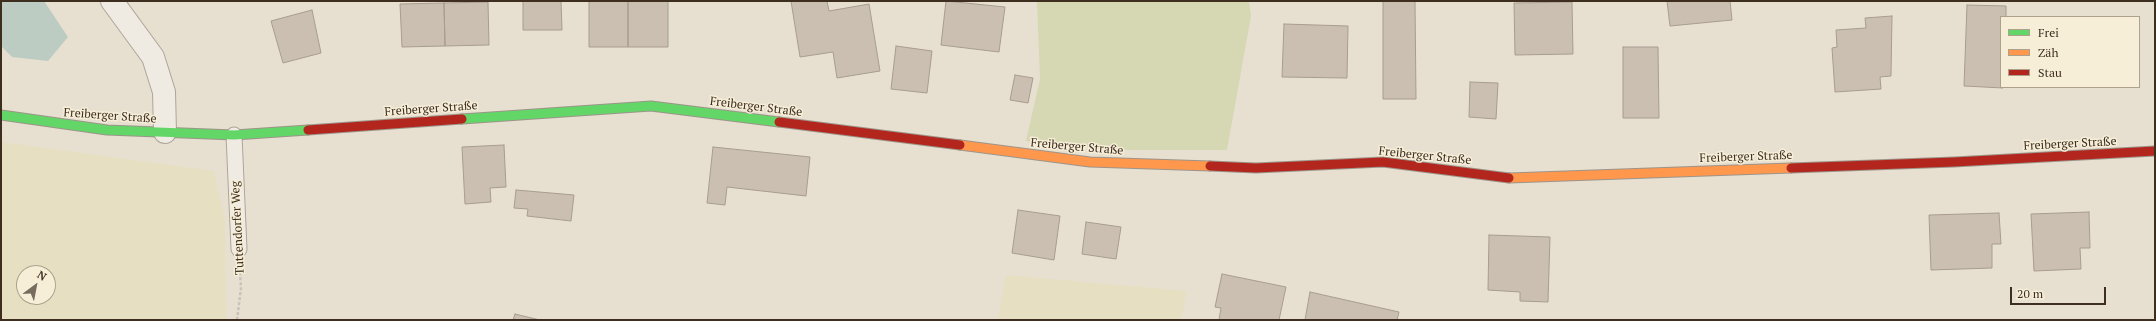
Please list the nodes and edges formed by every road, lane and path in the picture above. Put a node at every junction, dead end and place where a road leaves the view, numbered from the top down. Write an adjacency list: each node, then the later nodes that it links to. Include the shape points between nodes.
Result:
1 (112, 1): 3 (street, via 153,57 164,92)
2 (1, 116): 3 (street, Freiberger Straße, via 107,130)
3 (165, 132): 4 (street, Freiberger Straße)
4 (234, 135): 5 (street, Freiberger Straße, via 651,106 1090,162 1256,168 1383,162 1506,178 1954,162); 6 (lane, Tuttendorfer Weg)
5 (2155, 151)
6 (239, 249): 7 (path, Tuttendorfer Weg, via 241,288)
7 (238, 320)

